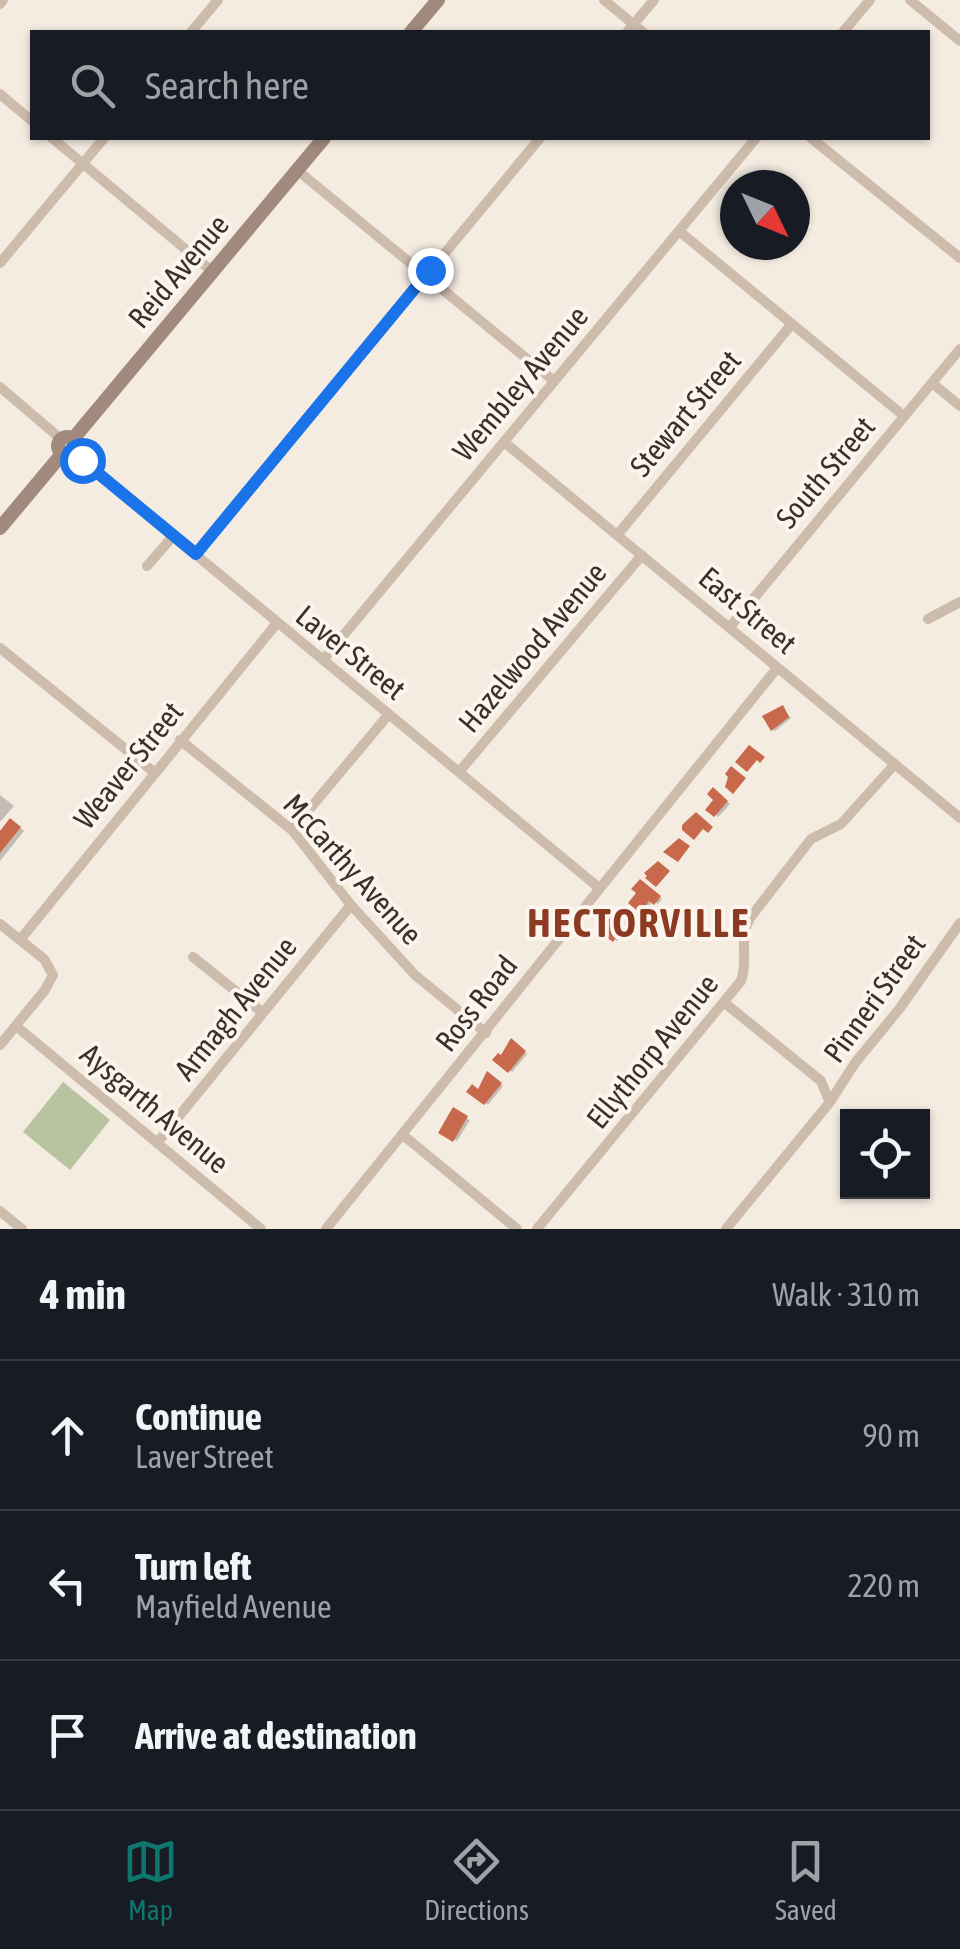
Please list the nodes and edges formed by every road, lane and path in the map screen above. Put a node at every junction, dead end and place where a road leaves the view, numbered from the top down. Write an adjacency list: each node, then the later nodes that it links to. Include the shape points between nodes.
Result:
1 (218, 0): 7 (street)
2 (438, 0): 8 (street)
3 (604, 0): 9 (street)
4 (654, 0): 9 (street)
5 (870, 0): 10 (street)
6 (910, 0): 11 (street)
7 (193, 30)
8 (413, 30)
9 (635, 30)
10 (845, 30)
11 (960, 41)
12 (0, 94): 13 (street)
13 (30, 120)
14 (54, 140): 20 (street)
15 (102, 140): 20 (street)
16 (322, 140): 21 (street, Reid Avenue)
17 (538, 140): 26 (street)
18 (754, 140): 22 (street, Wembley Avenue)
19 (813, 140): 23 (street)
20 (82, 163): 24 (street); 25 (street)
21 (297, 170): 25 (street, Reid Avenue); 26 (street)
22 (679, 231): 27 (street); 29 (street, Wembley Avenue)
23 (960, 258)
24 (0, 263)
25 (213, 272): 35 (street, Reid Avenue)
26 (426, 275): 29 (street); 39 (street)
27 (792, 325): 33 (street); 37 (street, Stewart Street)
28 (960, 349): 30 (street, South Street)
29 (554, 381): 34 (street, Wembley Avenue)
30 (932, 383): 32 (street); 33 (street, South Street)
31 (0, 387): 35 (street, Laver Street)
32 (960, 406)
33 (904, 416): 45 (street, South Street)
34 (504, 442): 37 (street, East Street); 47 (street, Wembley Avenue)
35 (67, 446): 36 (street, Reid Avenue); 38 (street, Laver Street)
36 (0, 528)
37 (618, 534): 40 (street, East Street)
38 (174, 536): 39 (street, Laver Street); 41 (street)
39 (196, 554): 44 (street, Laver Street)
40 (642, 555): 45 (street, East Street); 53 (street, Hazelwood Avenue)
41 (147, 566)
42 (960, 602): 43 (street)
43 (928, 619)
44 (277, 623): 47 (street, Laver Street); 50 (street, Weaver Street)
45 (730, 627): 48 (street, East Street)
46 (0, 648): 52 (street)
47 (323, 660): 49 (street, Laver Street)
48 (777, 668): 51 (street, East Street); 56 (street, Ross Road)
49 (388, 714): 53 (street, Laver Street); 55 (street)
50 (180, 740): 52 (street, Weaver Street); 55 (street, McCarthy Avenue)
51 (895, 764): 54 (street, East Street); 62 (street, Ellythorp Avenue, via 841,824 812,839 750,918 742,931 746,970)
52 (154, 772): 60 (street, Weaver Street)
53 (459, 772): 56 (street, Laver Street)
54 (960, 818)
55 (292, 830): 57 (street, McCarthy Avenue)
56 (598, 887): 65 (street, Ross Road)
57 (351, 904): 63 (street, Armagh Avenue); 65 (street, McCarthy Avenue, via 415,974)
58 (0, 924): 60 (street)
59 (960, 924): 67 (street, Pinneri Street)
60 (20, 940): 64 (street, via 53,975)
61 (193, 958): 63 (street)
62 (726, 1004): 67 (street, via 821,1081); 75 (street, Ellythorp Avenue)
63 (262, 1013): 69 (street, Armagh Avenue)
64 (16, 1026): 66 (street); 69 (street, Aysgarth Avenue)
65 (486, 1032): 68 (street, Ross Road)
66 (0, 1045)
67 (830, 1102): 76 (street, Pinneri Street)
68 (402, 1134): 73 (street, Ross Road); 74 (street)
69 (158, 1143): 72 (street, Aysgarth Avenue)
70 (0, 1211): 71 (street)
71 (22, 1229)
72 (261, 1229)
73 (326, 1229)
74 (518, 1229)
75 (537, 1229)
76 (726, 1229)

